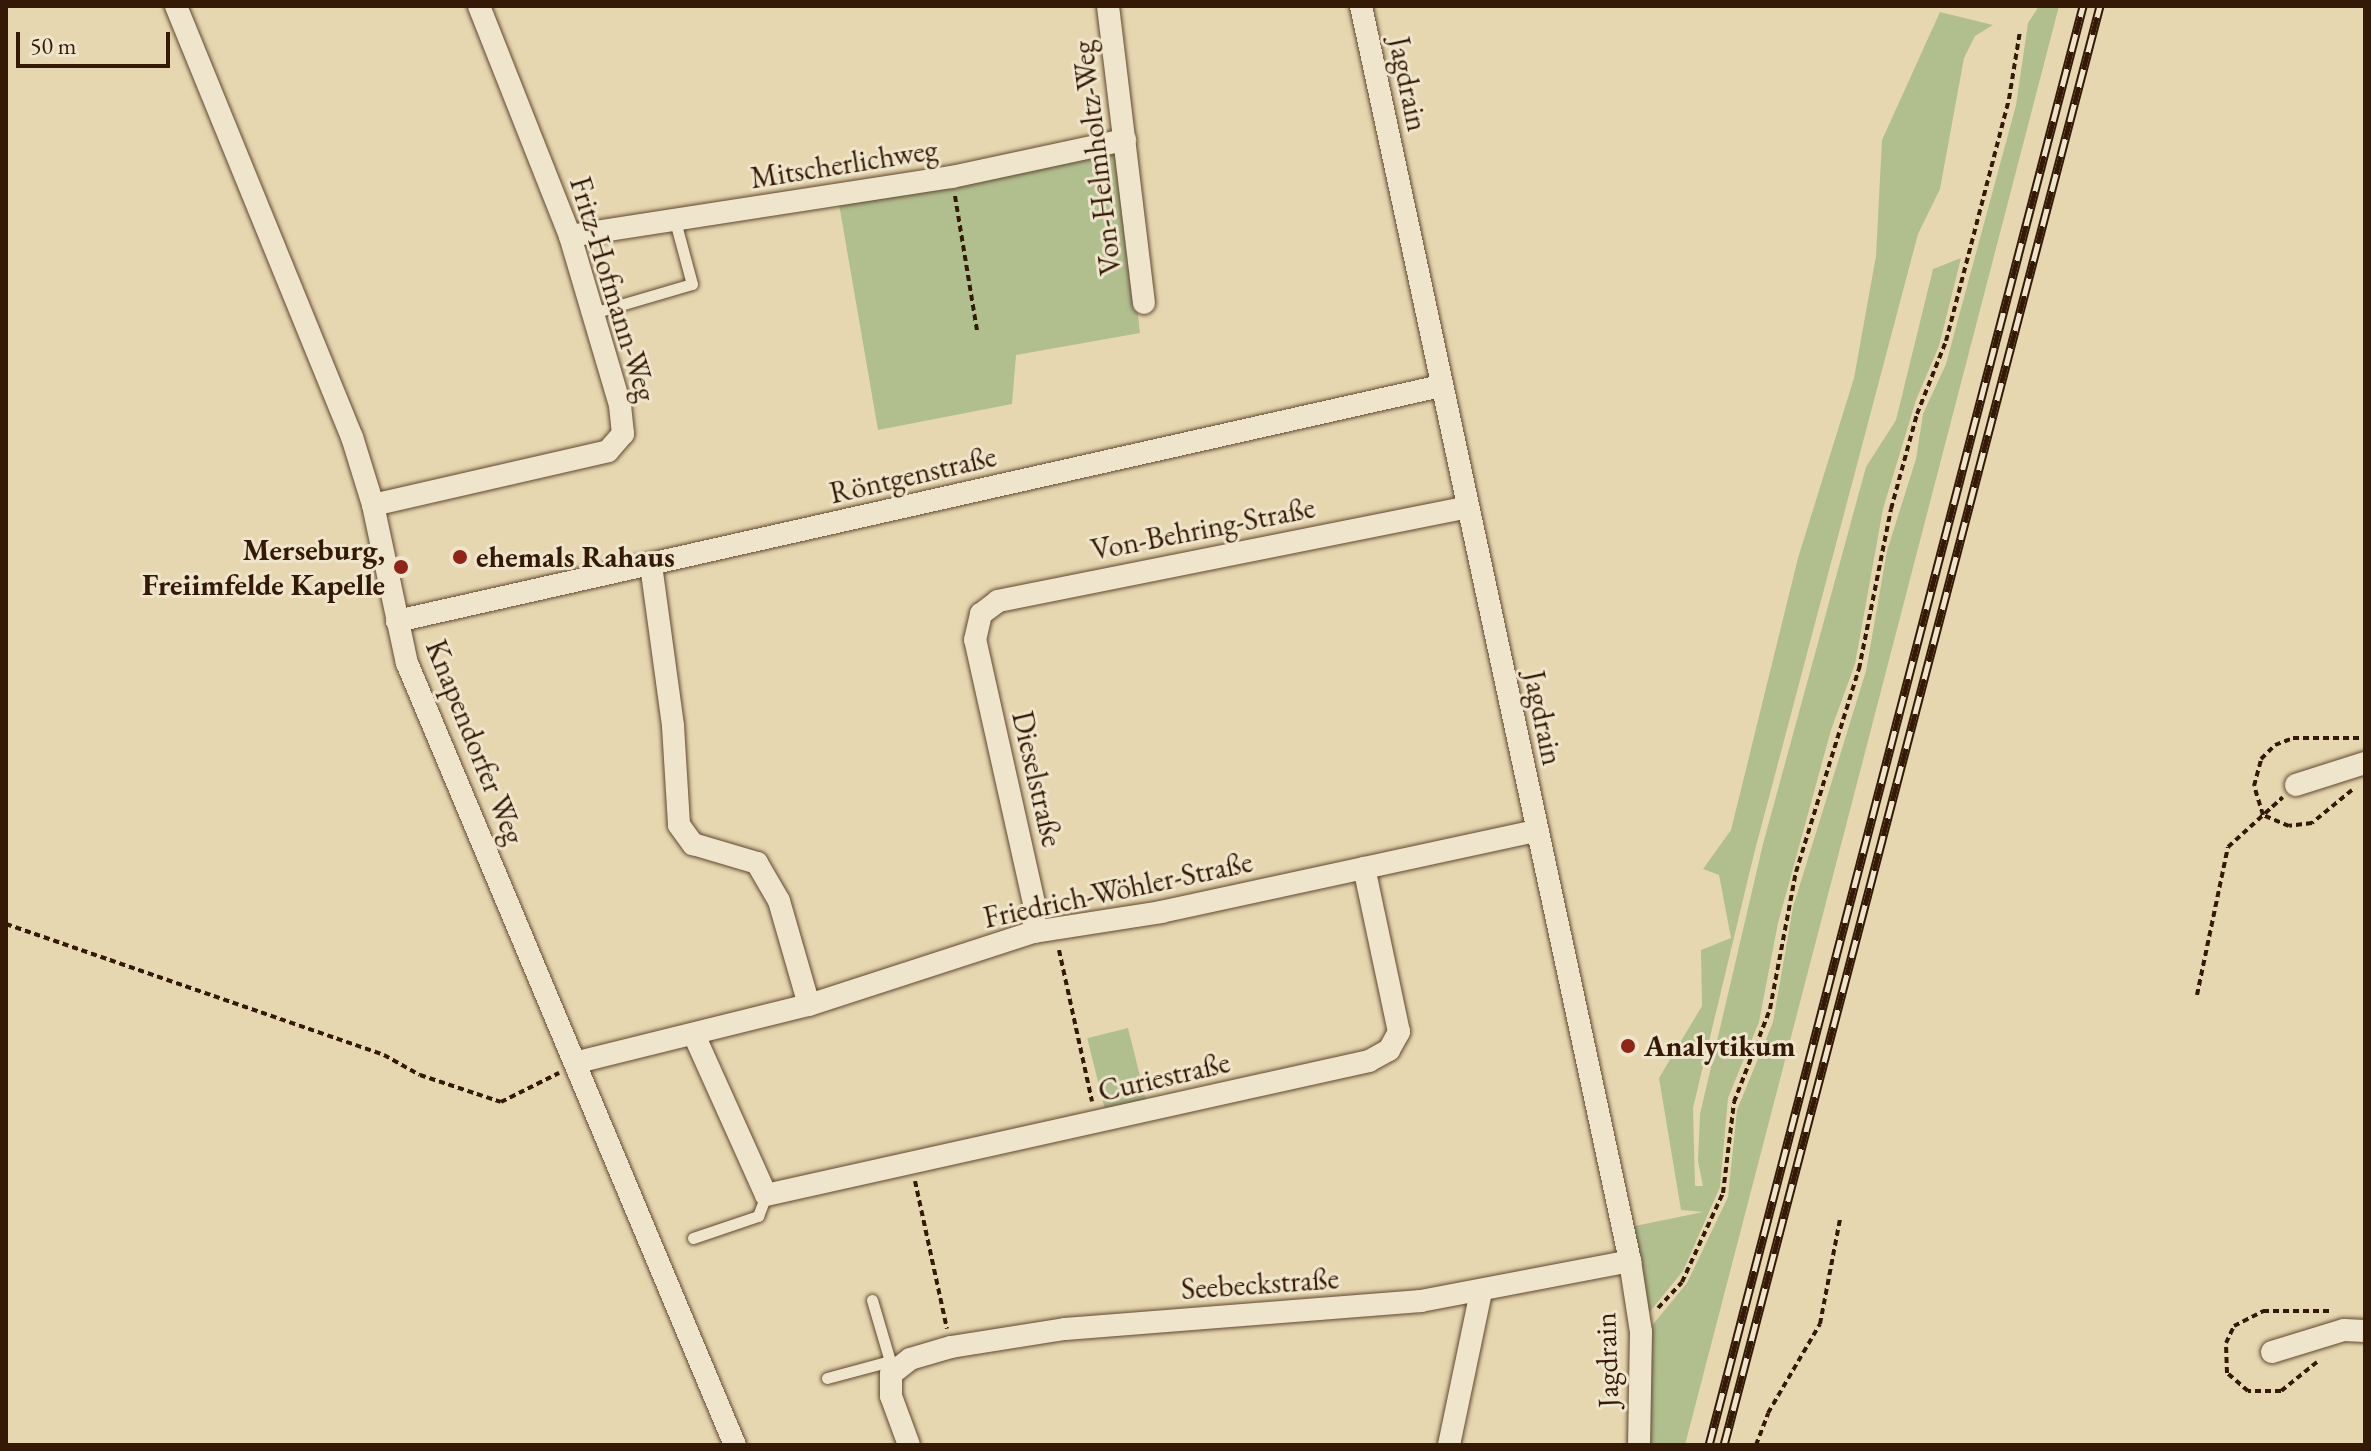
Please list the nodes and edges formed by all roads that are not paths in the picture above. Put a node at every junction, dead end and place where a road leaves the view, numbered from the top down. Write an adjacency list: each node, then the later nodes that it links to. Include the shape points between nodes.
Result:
1 (176, 6): 11 (street, Knapendorfer Weg, via 352,437)
2 (479, 6): 7 (street, Fritz-Hofmann-Weg)
3 (1108, 6): 5 (street, Von-Helmholtz-Weg)
4 (1361, 6): 10 (street, Jagdrain)
5 (1125, 140): 6 (street, Mitscherlichweg, via 952,177); 8 (street, Von-Helmholtz-Weg)
6 (675, 221): 7 (street, Mitscherlichweg); 9 (lane, via 692,284)
7 (570, 236): 9 (street, Fritz-Hofmann-Weg)
8 (1144, 303)
9 (593, 313): 11 (street, Fritz-Hofmann-Weg, via 620,405 623,434 608,451)
10 (1441, 386): 12 (street, Jagdrain); 13 (street, Röntgenstraße)
11 (373, 505): 14 (street, Knapendorfer Weg)
12 (1467, 507): 15 (street, Von-Behring-Straße, via 998,601 981,614); 18 (street, Jagdrain)
13 (651, 565): 14 (street, Röntgenstraße); 21 (street, via 673,726 679,825 693,844 757,863 779,901)
14 (397, 621): 23 (street, Knapendorfer Weg, via 433,728)
15 (975, 640): 20 (street, Dieselstraße)
16 (2365, 763): 17 (street)
17 (2296, 785)
18 (1537, 831): 19 (street, Friedrich-Wöhler-Straße); 26 (street, Jagdrain)
19 (1364, 868): 20 (street, Friedrich-Wöhler-Straße, via 1161,912); 24 (street, Curiestraße, via 1399,1032 1389,1050 1369,1061)
20 (1044, 930): 21 (street, Friedrich-Wöhler-Straße)
21 (809, 1005): 22 (street, Friedrich-Wöhler-Straße)
22 (695, 1037): 23 (street, Friedrich-Wöhler-Straße, via 643,1044); 24 (street)
23 (578, 1062): 33 (street, Knapendorfer Weg)
24 (766, 1195): 25 (lane, via 758,1216)
25 (693, 1238)
26 (1630, 1261): 27 (street, Seebeckstraße); 36 (street, Jagdrain, via 1641,1332)
27 (1481, 1292): 31 (street, Seebeckstraße, via 1316,1312 1065,1329 951,1347); 35 (street)
28 (872, 1300): 31 (lane)
29 (2365, 1331): 30 (street, via 2344,1330)
30 (2272, 1352)
31 (893, 1364): 32 (lane); 34 (street, via 891,1396)
32 (827, 1378)
33 (735, 1445)
34 (909, 1445)
35 (1449, 1445)
36 (1639, 1445)

